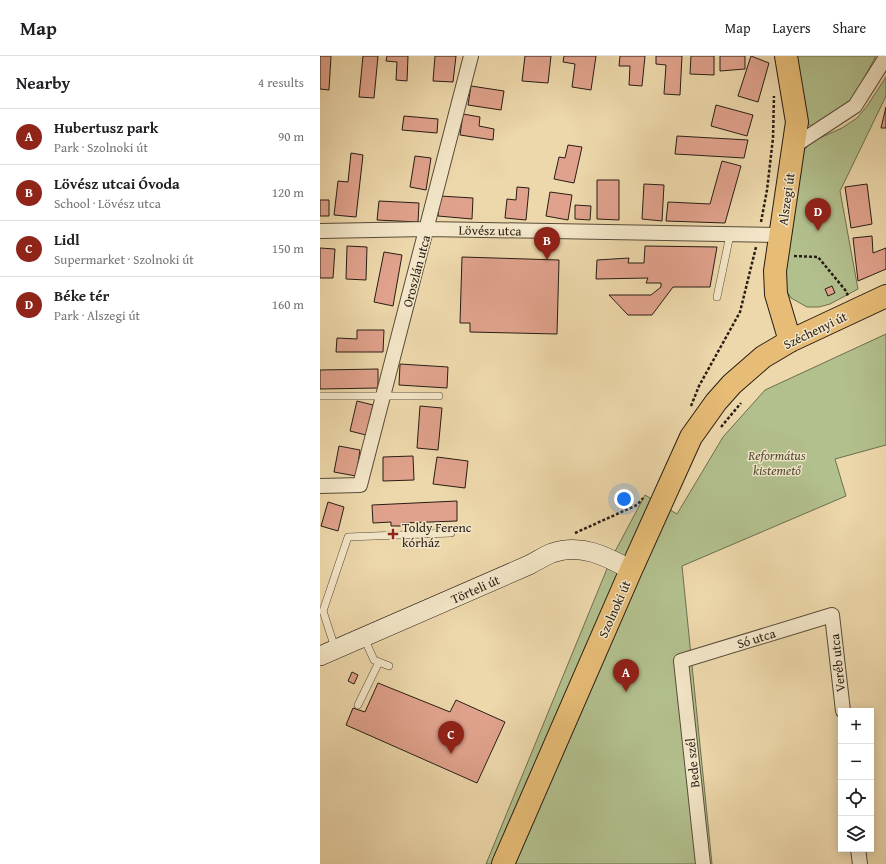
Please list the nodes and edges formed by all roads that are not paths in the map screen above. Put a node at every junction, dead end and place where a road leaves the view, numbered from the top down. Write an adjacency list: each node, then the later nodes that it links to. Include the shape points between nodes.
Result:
1 (471, 56): 5 (street, Oroszlán utca)
2 (786, 56): 4 (main road, Alszegi út, via 797,122)
3 (886, 57): 4 (street, via 855,106)
4 (794, 146): 8 (main road, Alszegi út)
5 (427, 229): 6 (street, Lövész utca); 7 (street, Lövész utca); 15 (street, Oroszlán utca)
6 (320, 231)
7 (730, 235): 8 (street, Lövész utca); 11 (lane)
8 (781, 235): 9 (main road, Alszegi út, via 775,271)
9 (776, 294): 12 (main road, via 784,309 796,319 816,327); 13 (main road, Alszegi út)
10 (886, 296): 12 (main road, Széchenyi út)
11 (717, 297)
12 (831, 321): 13 (main road, Széchenyi út)
13 (790, 341): 14 (main road, Széchenyi út, via 763,357)
14 (748, 370): 20 (main road, Szolnoki út, via 716,402 691,437)
15 (384, 395): 16 (lane); 17 (lane); 18 (street, Oroszlán utca, via 360,485)
16 (320, 396)
17 (439, 396)
18 (320, 486)
19 (451, 533): 21 (lane, via 348,537)
20 (631, 570): 23 (main road, Törteli út, via 589,551 573,549 552,553); 31 (main road, Szolnoki út)
21 (322, 611): 24 (lane)
22 (832, 614): 25 (street, Só utca); 29 (street, Veréb utca)
23 (364, 637): 24 (main road, Törteli út); 26 (lane, via 374,660)
24 (328, 653)
25 (681, 661): 32 (street, Bede szél)
26 (379, 662): 27 (lane); 28 (lane)
27 (389, 666)
28 (358, 705)
29 (843, 708)
30 (858, 852): 33 (street)
31 (503, 864)
32 (703, 864)
33 (860, 864)

